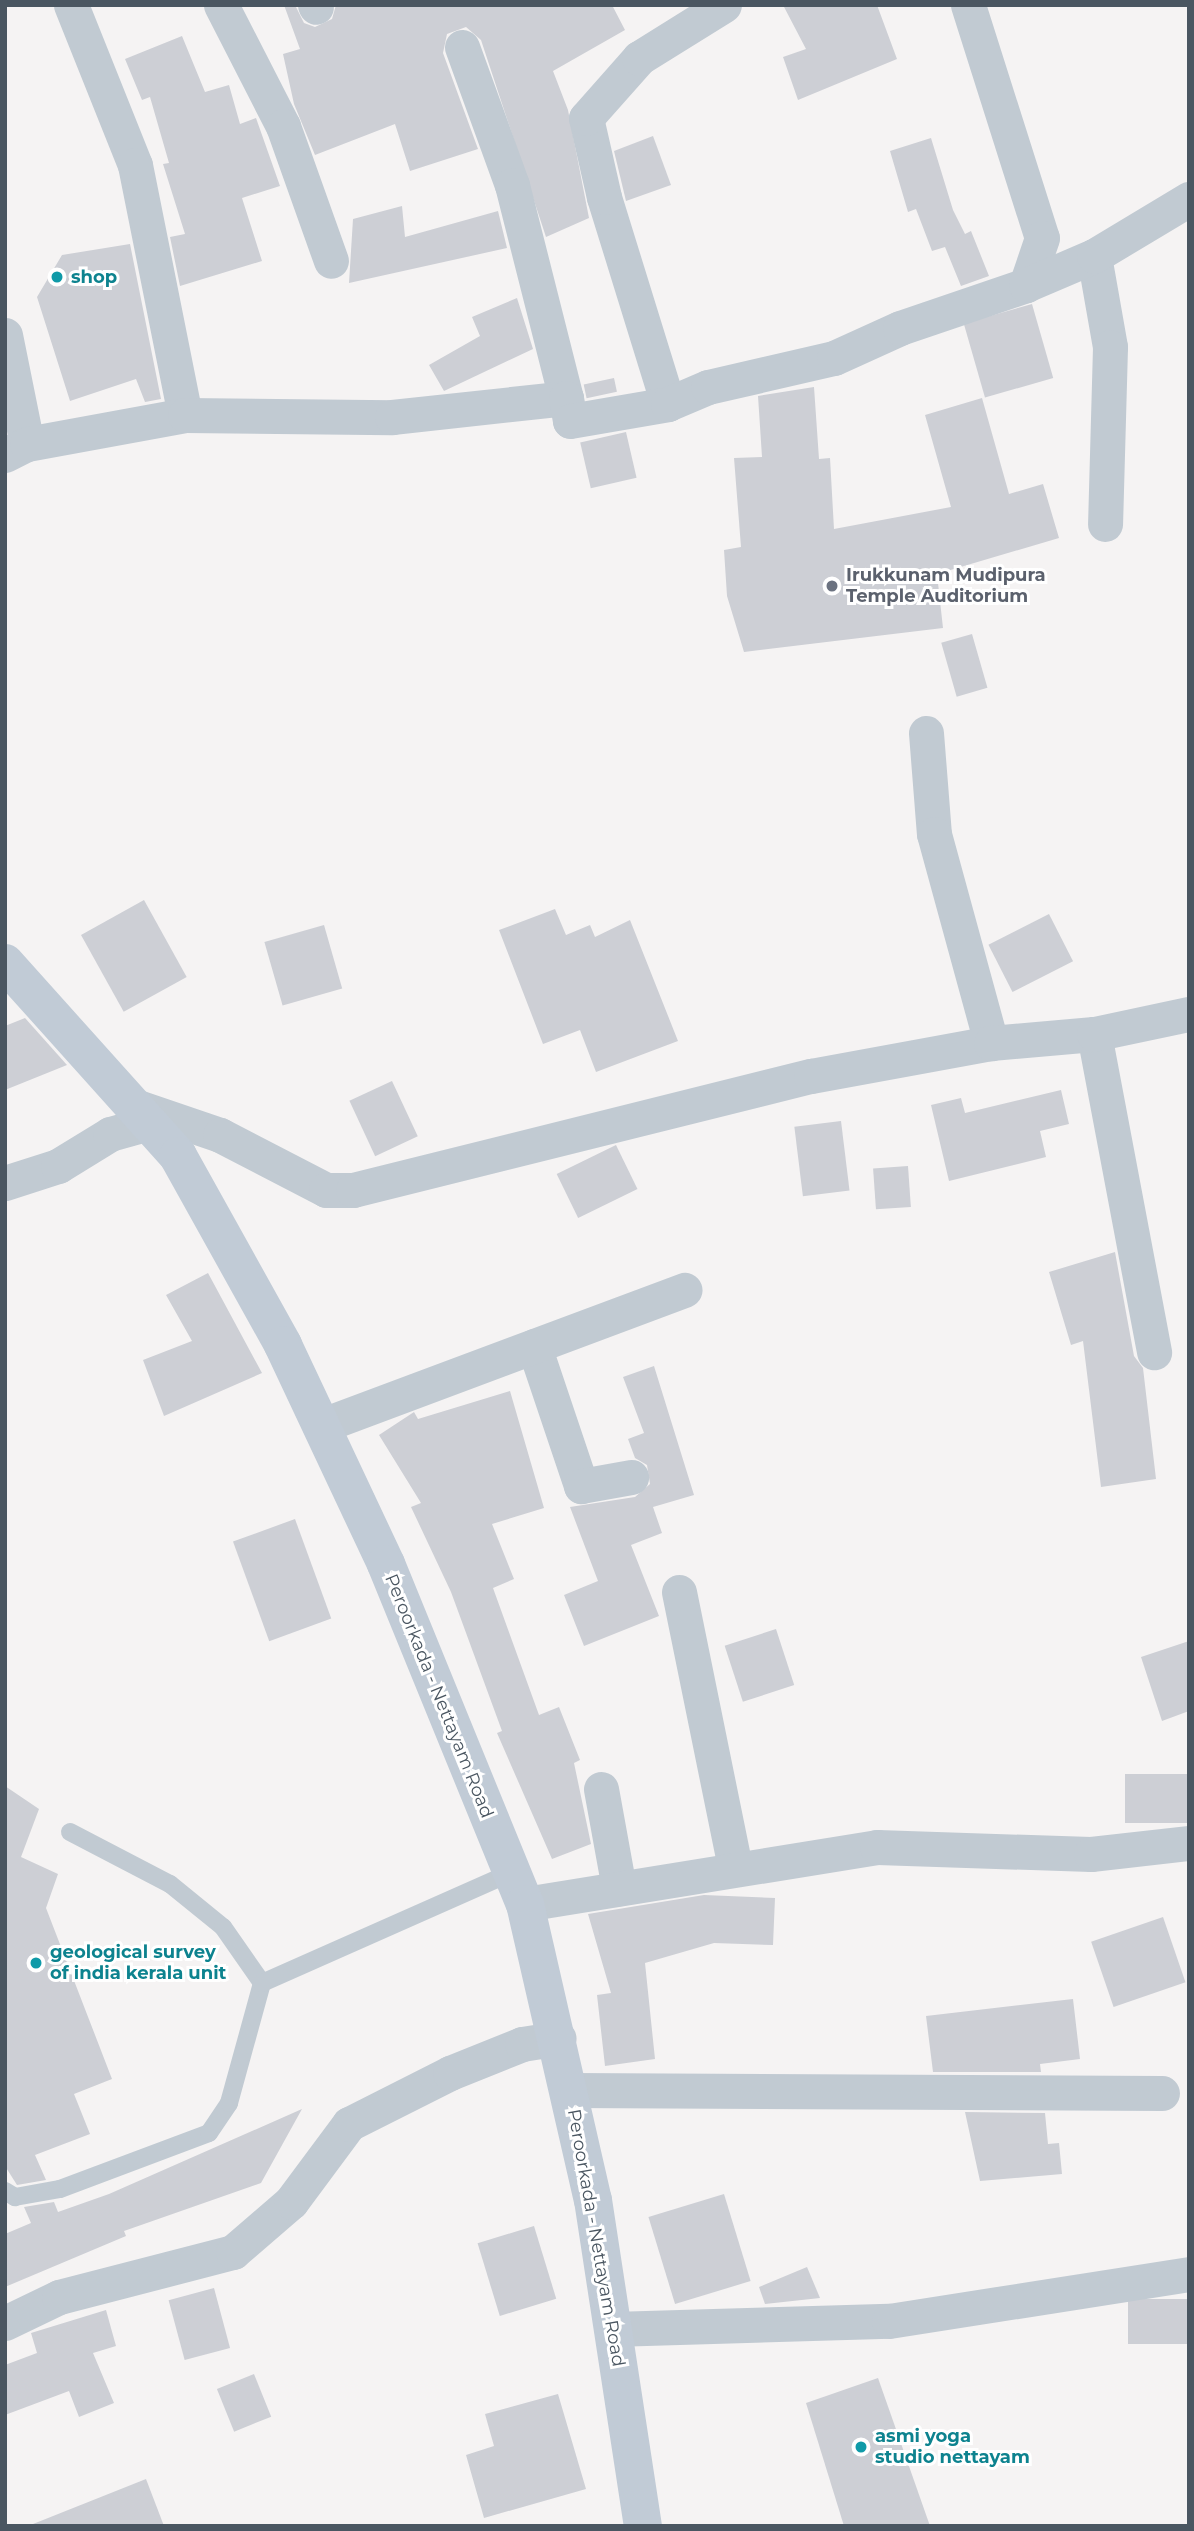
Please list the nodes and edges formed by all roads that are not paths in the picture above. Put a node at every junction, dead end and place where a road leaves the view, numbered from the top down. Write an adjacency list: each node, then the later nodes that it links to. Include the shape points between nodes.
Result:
1 (71, 5): 13 (street, via 135,165)
2 (221, 5): 8 (street, via 283,126)
3 (724, 5): 12 (street, via 639,58 586,118 604,197)
4 (968, 5): 9 (street, via 1042,238)
5 (462, 47): 11 (street, via 512,185)
6 (1189, 199): 7 (street)
7 (1094, 256): 9 (street); 15 (street, via 1110,347)
8 (331, 261)
9 (1026, 285): 12 (street, via 900,328 834,358 708,387)
10 (5, 335): 14 (street)
11 (566, 398): 12 (street, via 570,421); 13 (street, via 392,417)
12 (668, 404)
13 (185, 415): 14 (street)
14 (16, 449)
15 (1105, 524)
16 (926, 733): 20 (street, via 934,834)
17 (5, 963): 21 (street, Peroorkada - Nettayam Road)
18 (1189, 1014): 19 (street)
19 (1094, 1034): 20 (street); 25 (street)
20 (991, 1043): 21 (street, via 811,1076 353,1190 326,1190 220,1135)
21 (141, 1114): 22 (street, via 58,1166); 26 (street, Peroorkada - Nettayam Road, via 178,1156)
22 (5, 1183)
23 (685, 1290): 24 (street)
24 (534, 1346): 26 (street); 27 (street, via 581,1486)
25 (1154, 1352)
26 (323, 1425): 33 (street, Peroorkada - Nettayam Road)
27 (631, 1477)
28 (678, 1592): 32 (street)
29 (601, 1789): 34 (street)
30 (70, 1832): 35 (lane, via 170,1884 223,1927)
31 (1189, 1843): 32 (street, via 1091,1854 877,1847)
32 (735, 1868): 34 (street)
33 (519, 1888): 34 (street); 35 (lane); 36 (street, Peroorkada - Nettayam Road)
34 (619, 1888)
35 (262, 1983): 39 (lane, via 229,2103 209,2133 60,2189 15,2197)
36 (559, 2038): 37 (street, Peroorkada - Nettayam Road); 41 (street, via 522,2044 450,2073 349,2124 291,2202 233,2252 60,2297)
37 (570, 2090): 38 (street); 42 (street, Peroorkada - Nettayam Road)
38 (1162, 2093)
39 (5, 2191)
40 (1189, 2274): 42 (street, via 889,2321)
41 (5, 2323)
42 (612, 2329): 43 (street, Peroorkada - Nettayam Road)
43 (643, 2526)

